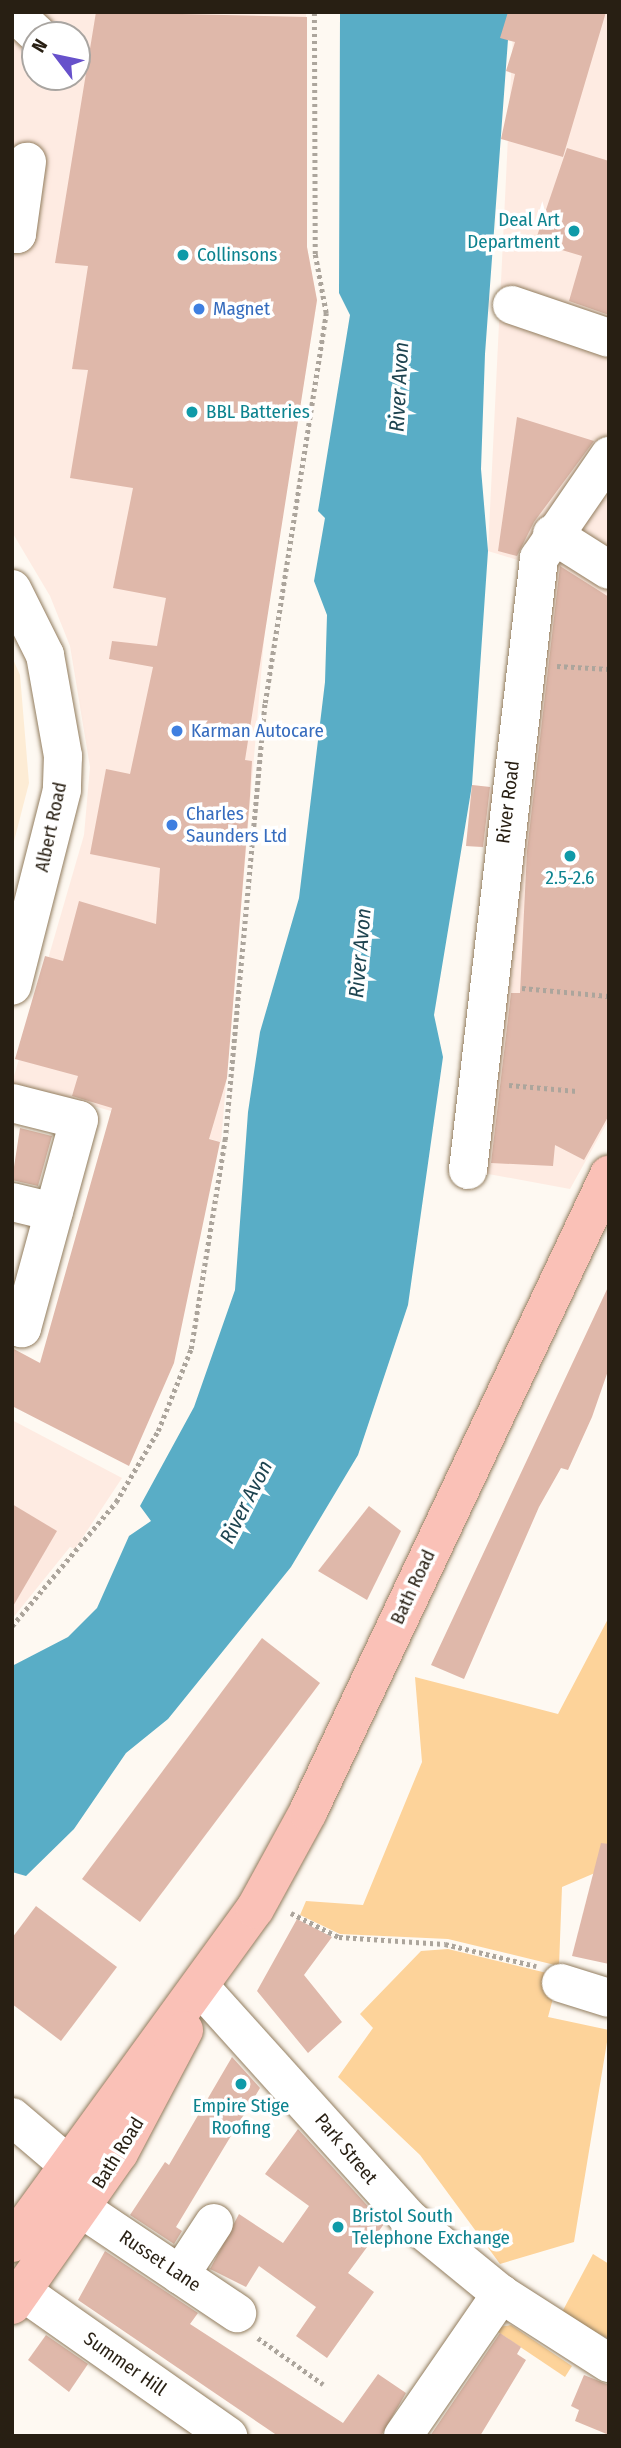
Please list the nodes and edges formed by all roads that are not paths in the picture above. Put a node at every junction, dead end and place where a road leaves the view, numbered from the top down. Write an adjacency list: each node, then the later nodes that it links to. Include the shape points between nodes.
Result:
1 (27, 162): 2 (street, via 17,234)
2 (12, 233)
3 (512, 305): 4 (street)
4 (609, 338)
5 (609, 456): 6 (street, River Road, via 593,500)
6 (552, 534): 7 (street); 12 (street, River Road, via 539,558 525,663)
7 (609, 570)
8 (12, 589): 9 (street, Albert Road)
9 (29, 656): 10 (street, Albert Road, via 61,736 62,790)
10 (12, 986)
11 (12, 1103): 15 (street, via 79,1121)
12 (468, 1170)
13 (609, 1175): 18 (highway, Bath Road, via 308,1812)
14 (12, 1202): 15 (street)
15 (54, 1212): 16 (street, via 22,1328)
16 (12, 1325)
17 (554, 1976): 19 (street)
18 (202, 1989): 21 (highway, Bath Road); 22 (highway, Bath Road, via 157,2091); 26 (street, Park Street, via 408,2218)
19 (609, 1998)
20 (12, 2117): 21 (street, Russet Lane)
21 (67, 2164): 22 (street, Russet Lane); 24 (highway, Bath Road)
22 (89, 2199): 25 (street, Russet Lane); 27 (highway, Bath Road)
23 (214, 2223): 25 (street)
24 (12, 2243)
25 (180, 2275): 28 (street, Russet Lane)
26 (504, 2290): 29 (street, Park Street); 31 (street)
27 (18, 2299): 30 (street, Summer Hill)
28 (237, 2313)
29 (609, 2363)
30 (208, 2430)
31 (403, 2436)

